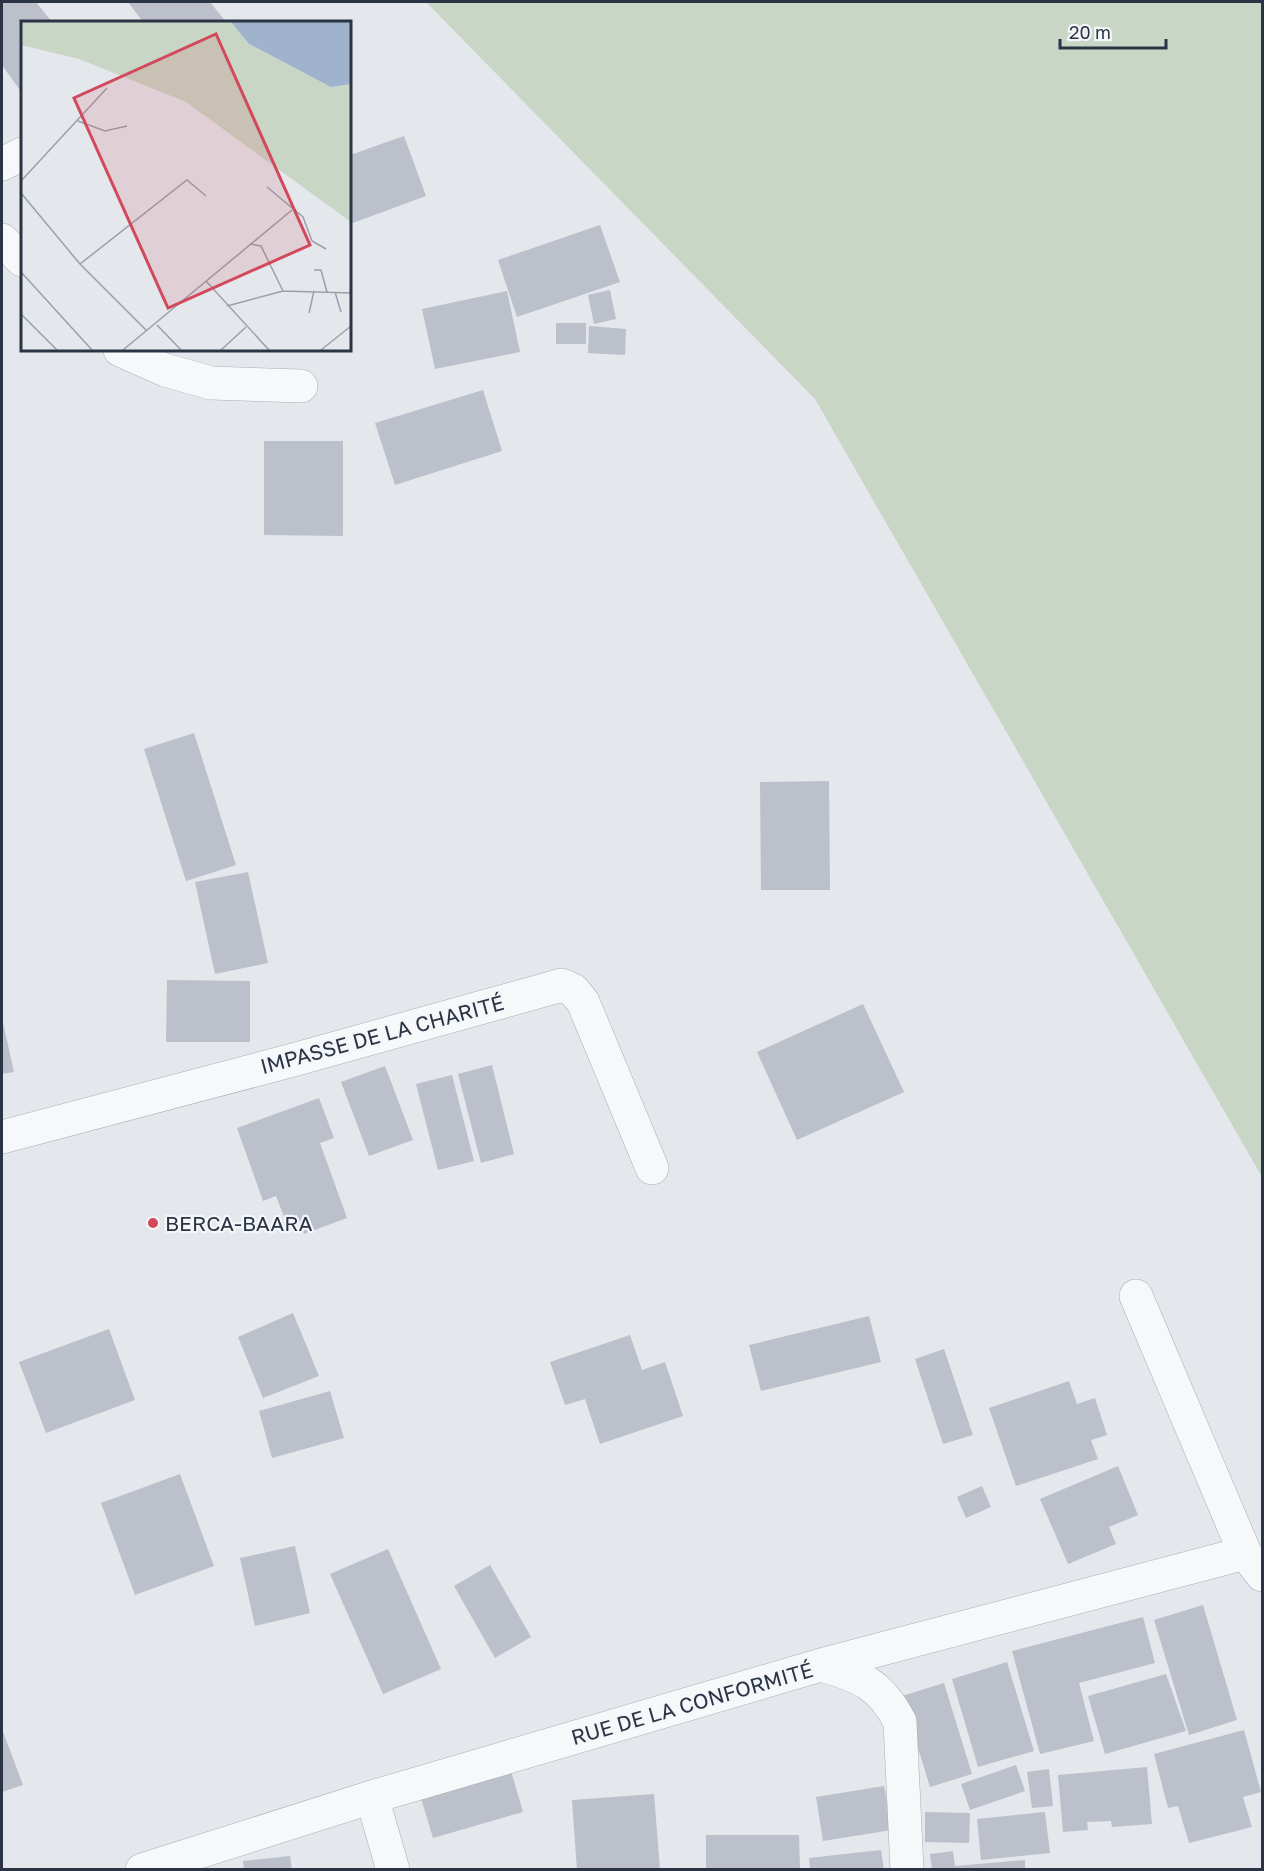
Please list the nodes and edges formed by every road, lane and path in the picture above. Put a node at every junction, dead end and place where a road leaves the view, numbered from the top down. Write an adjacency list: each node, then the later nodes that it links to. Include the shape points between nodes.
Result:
1 (21, 154): 2 (street)
2 (2, 164)
3 (2, 240): 4 (street)
4 (21, 259)
5 (122, 351): 6 (street, via 165,370 211,382)
6 (301, 386)
7 (2, 1137): 8 (street, IMPASSE DE LA CHARITÉ, via 562,985 573,990 583,1002)
8 (652, 1168)
9 (1136, 1296): 10 (street)
10 (1254, 1564): 11 (street, RUE DE LA CONFORMITÉ)
11 (821, 1665): 12 (street, RUE DE LA CONFORMITÉ); 15 (street, via 874,1685 890,1702 900,1722)
12 (372, 1797): 13 (street, RUE DE LA CONFORMITÉ); 14 (street)
13 (142, 1869)
14 (393, 1869)
15 (907, 1869)

